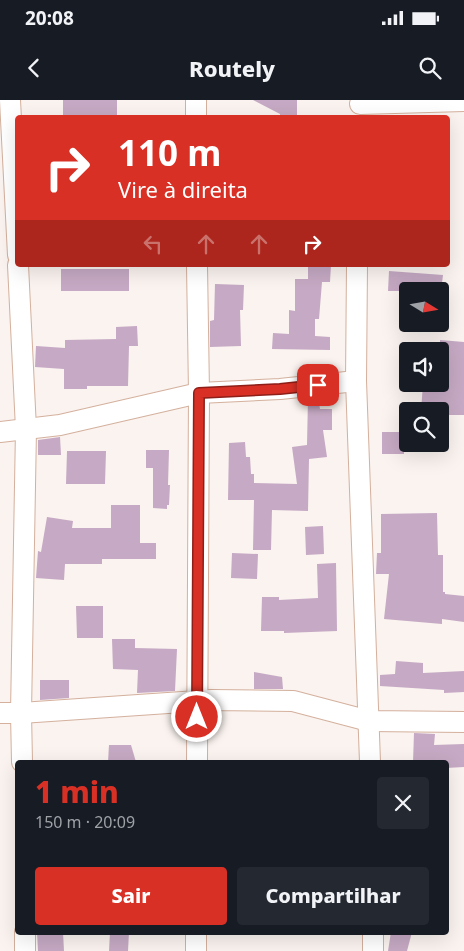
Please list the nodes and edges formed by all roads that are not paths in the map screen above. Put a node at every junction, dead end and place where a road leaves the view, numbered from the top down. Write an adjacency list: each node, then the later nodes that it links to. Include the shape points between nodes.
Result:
1 (10, 100): 6 (street)
2 (196, 100): 5 (street)
3 (464, 101): 4 (street)
4 (360, 107)
5 (196, 115)
6 (15, 197)
7 (18, 267): 12 (street)
8 (197, 267): 11 (street)
9 (357, 267): 10 (street)
10 (356, 381): 11 (street); 17 (street)
11 (199, 393): 12 (street, via 60,425); 14 (street)
12 (26, 429): 13 (street); 16 (street)
13 (0, 432)
14 (197, 702): 16 (street); 17 (street, via 293,701); 20 (street)
15 (0, 713): 16 (street)
16 (21, 713): 19 (street)
17 (369, 721): 18 (street); 21 (street)
18 (464, 722)
19 (22, 760)
20 (197, 760)
21 (370, 760)
22 (25, 935): 25 (street)
23 (196, 935): 26 (street)
24 (373, 935): 27 (street)
25 (25, 951)
26 (196, 951)
27 (373, 951)

